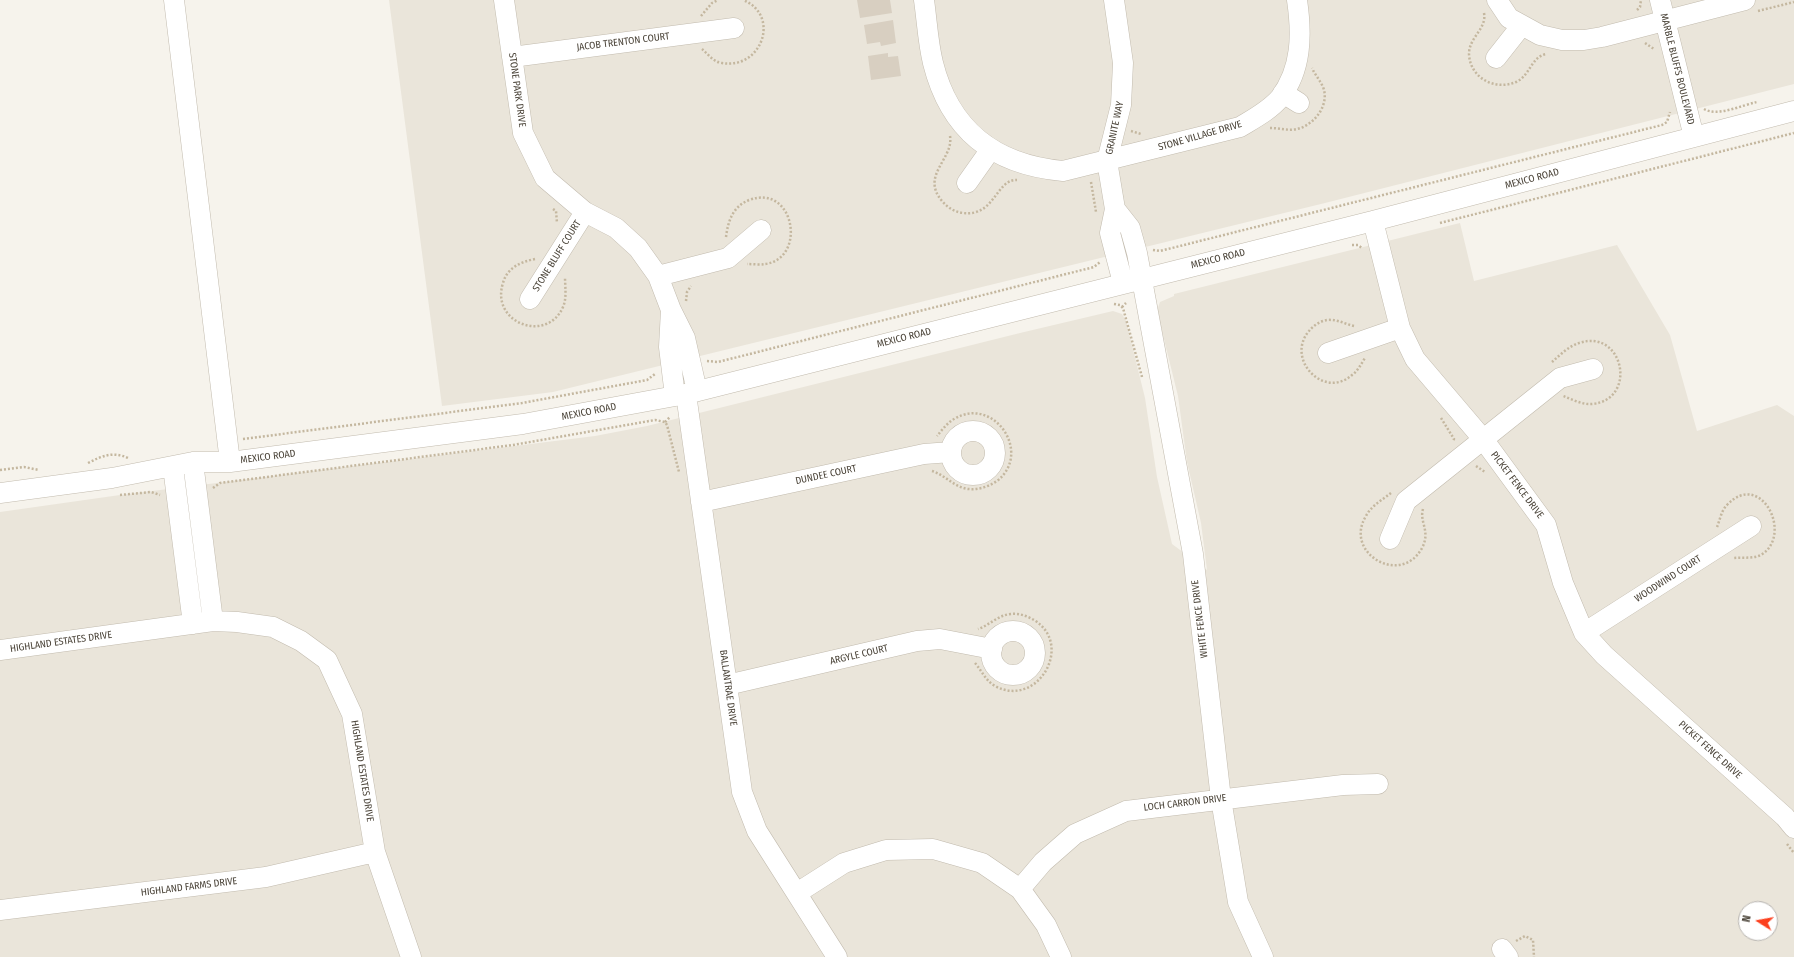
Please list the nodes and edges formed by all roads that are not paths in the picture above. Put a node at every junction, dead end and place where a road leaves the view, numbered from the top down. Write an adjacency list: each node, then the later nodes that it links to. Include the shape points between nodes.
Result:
1 (174, 0): 32 (street)
2 (504, 0): 12 (street, STONE PARK DRIVE)
3 (924, 0): 16 (street, STONE VILLAGE DRIVE, via 933,62 941,89 964,127)
4 (1114, 0): 17 (street, GRANITE WAY, via 1123,63 1121,98)
5 (1297, 0): 17 (street, STONE VILLAGE DRIVE, via 1300,49 1292,77 1291,98 1279,98 1263,113 1240,127)
6 (1660, 0): 9 (street, MARBLE BLUFFS BOULEVARD)
7 (1490, 4): 10 (street)
8 (1748, 7): 9 (street)
9 (1665, 21): 10 (street, via 1584,40 1562,40 1540,35); 15 (street, MARBLE BLUFFS BOULEVARD)
10 (1522, 25): 13 (street)
11 (734, 28): 12 (street, JACOB TRENTON COURT)
12 (512, 57): 19 (street, STONE PARK DRIVE, via 523,133 545,178)
13 (1496, 58)
14 (1794, 111): 15 (street, MEXICO ROAD)
15 (1694, 137): 20 (street, MEXICO ROAD)
16 (991, 149): 17 (street, STONE VILLAGE DRIVE, via 1043,169 1063,171); 18 (street)
17 (1108, 161): 23 (street, GRANITE WAY, via 1106,211 1130,228 1137,253)
18 (967, 183)
19 (584, 212): 22 (street, STONE PARK DRIVE, via 616,228 638,248); 24 (street, STONE BLUFF COURT)
20 (1373, 221): 23 (street, MEXICO ROAD); 25 (street, PICKET FENCE DRIVE)
21 (761, 230): 22 (street, via 728,258)
22 (658, 276): 28 (street, STONE PARK DRIVE, via 680,309 669,347)
23 (1132, 281): 28 (street, MEXICO ROAD); 45 (street, WHITE FENCE DRIVE, via 1193,554)
24 (530, 299)
25 (1400, 328): 26 (street); 29 (street, PICKET FENCE DRIVE, via 1415,358)
26 (1328, 353)
27 (1593, 368): 29 (street, via 1560,378)
28 (686, 394): 32 (street, MEXICO ROAD, via 524,424); 35 (street, BALLANTRAE DRIVE)
29 (1483, 440): 37 (street, via 1406,501); 40 (street, PICKET FENCE DRIVE, via 1546,525 1563,583)
30 (951, 452): 35 (street, DUNDEE COURT, via 924,454)
31 (193, 462): 32 (street, MEXICO ROAD); 33 (street, MEXICO ROAD); 38 (street)
32 (230, 462)
33 (173, 466): 34 (street, MEXICO ROAD, via 112,478); 39 (street)
34 (0, 492)
35 (701, 502): 43 (street, BALLANTRAE DRIVE)
36 (1751, 526): 40 (street, WOODWIND COURT)
37 (1390, 539)
38 (213, 621): 39 (street, HIGHLAND ESTATES DRIVE); 47 (street, HIGHLAND ESTATES DRIVE, via 273,627 301,641 327,660 352,714)
39 (193, 624): 42 (street, HIGHLAND ESTATES DRIVE)
40 (1584, 633): 46 (street, PICKET FENCE DRIVE, via 1604,655 1785,817)
41 (992, 649): 43 (street, ARGYLE COURT, via 940,639 917,641)
42 (0, 650)
43 (727, 685): 49 (street, BALLANTRAE DRIVE, via 742,792 757,831)
44 (1378, 784): 45 (street, LOCH CARRON DRIVE, via 1343,785)
45 (1221, 799): 48 (street, LOCH CARRON DRIVE, via 1126,811 1081,831 1043,862); 54 (street, WHITE FENCE DRIVE, via 1238,902)
46 (1794, 828)
47 (375, 852): 50 (street, HIGHLAND FARMS DRIVE, via 266,877); 51 (street, HIGHLAND ESTATES DRIVE)
48 (1020, 889): 49 (street, via 982,863 932,849 886,850 844,863); 53 (street, via 1046,925)
49 (798, 894): 52 (street, BALLANTRAE DRIVE)
50 (0, 910)
51 (411, 957)
52 (838, 957)
53 (1061, 957)
54 (1262, 957)

